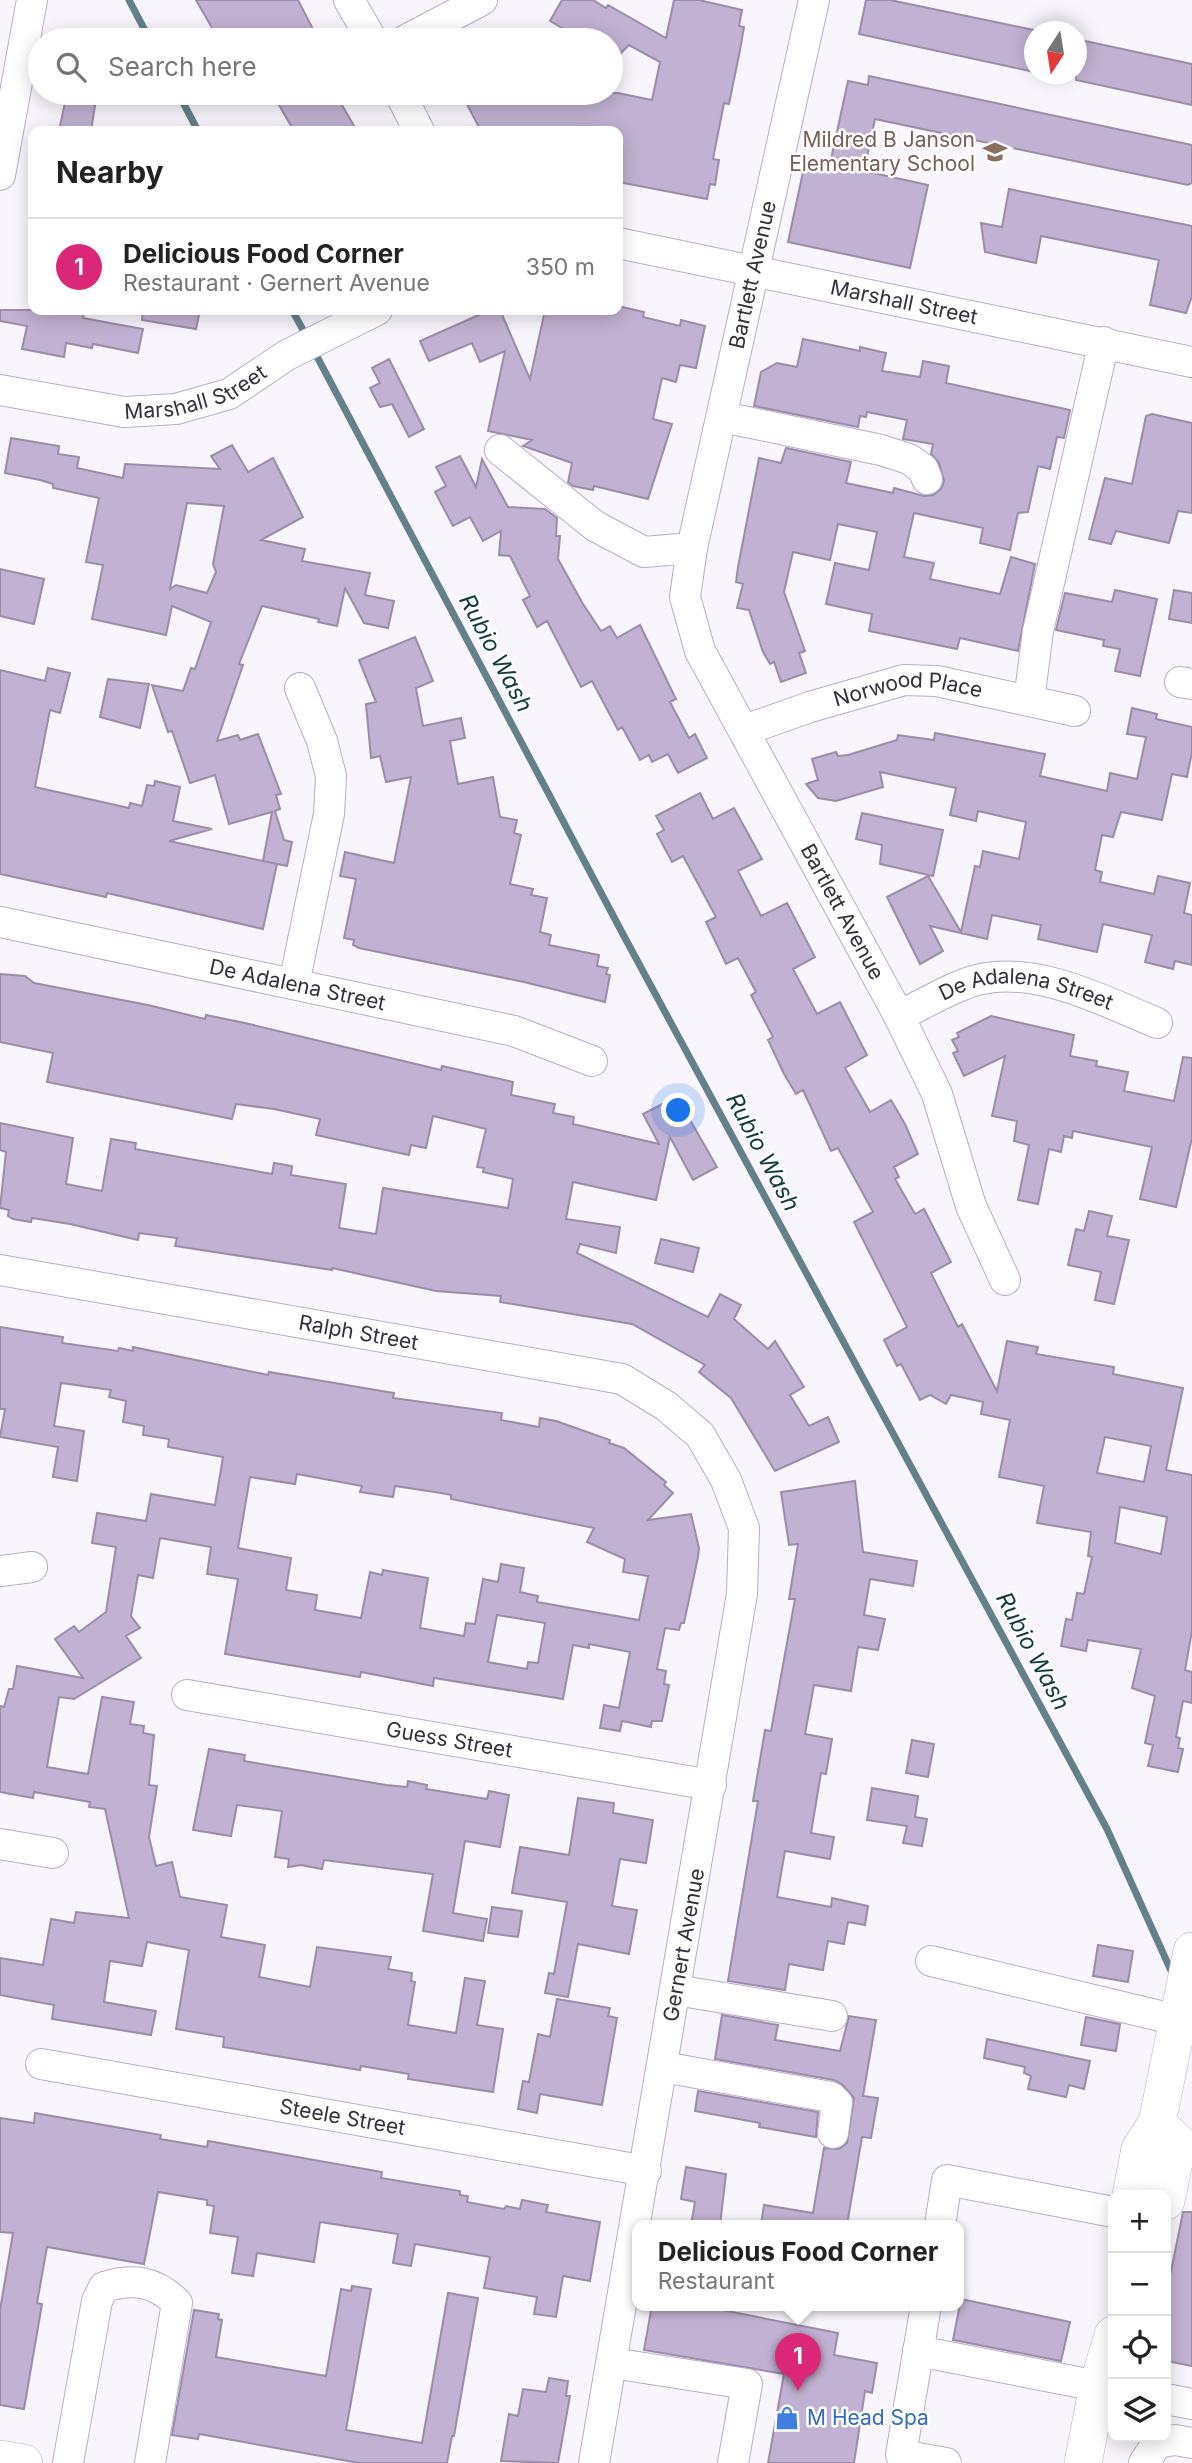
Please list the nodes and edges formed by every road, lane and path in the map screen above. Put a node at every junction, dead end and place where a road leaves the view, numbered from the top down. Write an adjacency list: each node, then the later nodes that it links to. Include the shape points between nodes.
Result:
1 (32, 0): 9 (street)
2 (349, 0): 5 (street)
3 (482, 0): 6 (street)
4 (814, 0): 11 (street, Bartlett Avenue)
5 (365, 28)
6 (429, 28)
7 (406, 105): 8 (street)
8 (416, 126)
9 (0, 175)
10 (623, 244): 11 (street, Marshall Street)
11 (754, 271): 13 (street, Marshall Street); 16 (street, Bartlett Avenue)
12 (365, 315): 15 (street, Marshall Street, via 287,355 229,394 176,409 124,412)
13 (1104, 342): 14 (street, Marshall Street); 21 (street, via 1038,631)
14 (1192, 362)
15 (0, 390)
16 (723, 418): 18 (street, via 881,450 909,459); 19 (street, Bartlett Avenue)
17 (500, 450): 19 (street, via 595,526 644,552)
18 (928, 479)
19 (692, 548): 23 (street, Bartlett Avenue, via 685,597 697,640)
20 (300, 688): 25 (street, via 331,776 329,814)
21 (1029, 701): 22 (street, Norwood Place); 23 (street, Norwood Place, via 937,681 904,680)
22 (1075, 711)
23 (745, 730): 26 (street, Bartlett Avenue)
24 (0, 922): 25 (street, De Adalena Street)
25 (294, 984): 28 (street, De Adalena Street, via 514,1031)
26 (899, 1016): 27 (street, De Adalena Street, via 974,981 996,976 1035,980 1090,995); 30 (street, Bartlett Avenue, via 937,1094 971,1206)
27 (1157, 1023)
28 (593, 1061)
29 (0, 1270): 31 (street, Ralph Street, via 622,1379 666,1406)
30 (1005, 1280)
31 (700, 1435): 35 (street, Gernert Avenue, via 726,1480 744,1528 742,1594)
32 (32, 1567): 33 (street)
33 (0, 1571)
34 (187, 1695): 35 (street, Guess Street)
35 (711, 1785): 40 (street, Gernert Avenue)
36 (0, 1844): 37 (street)
37 (53, 1853)
38 (1192, 1951): 42 (main road)
39 (931, 1961): 42 (street)
40 (676, 1990): 41 (street); 44 (street, Gernert Avenue)
41 (832, 2016)
42 (1176, 2026): 45 (main road)
43 (41, 2064): 47 (street, Steele Street)
44 (663, 2067): 46 (street, via 831,2097 837,2103); 47 (street, Gernert Avenue)
45 (1174, 2126): 48 (main road, via 1140,2149); 49 (main road, via 1178,2143)
46 (833, 2133)
47 (646, 2171): 51 (street, Gernert Avenue)
48 (1132, 2190)
49 (1168, 2190)
50 (1108, 2211): 52 (street, via 947,2180)
51 (637, 2220)
52 (941, 2220)
53 (632, 2250): 56 (street, Gernert Avenue)
54 (925, 2311): 55 (street)
55 (918, 2351): 57 (street); 67 (street, via 901,2455)
56 (612, 2363): 65 (street, Gernert Avenue); 66 (street, via 747,2384)
57 (1106, 2387): 68 (main road)
58 (1171, 2400): 59 (street)
59 (1192, 2404)
60 (1192, 2443): 69 (street, via 1157,2443)
61 (0, 2459): 62 (main road)
62 (24, 2463)
63 (68, 2463): 64 (street, via 97,2301 104,2287 126,2280 162,2289 177,2303)
64 (150, 2463)
65 (594, 2463)
66 (733, 2463)
67 (946, 2463)
68 (1083, 2463)
69 (1144, 2463)

